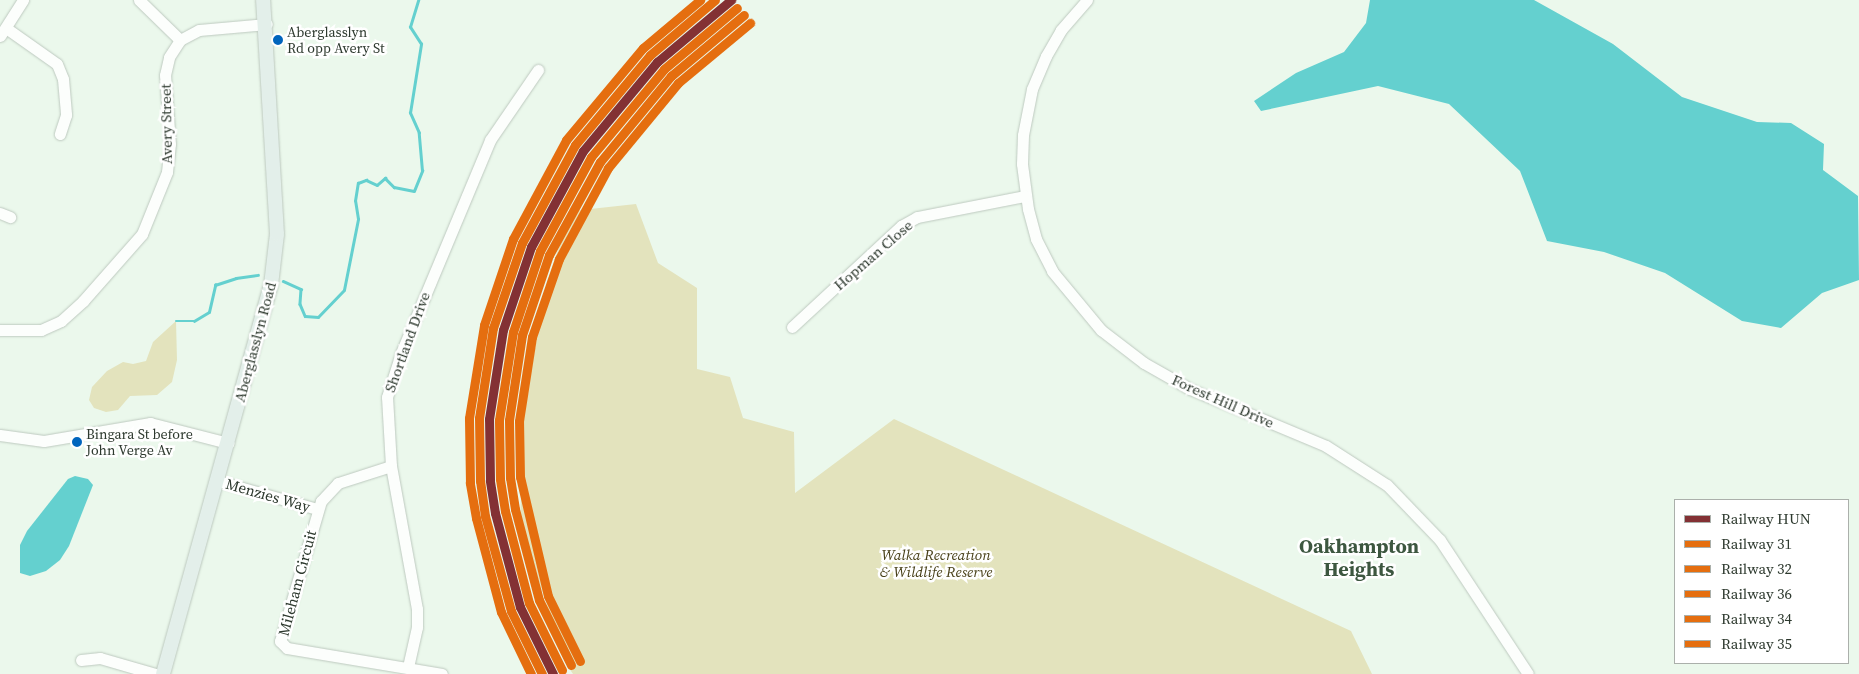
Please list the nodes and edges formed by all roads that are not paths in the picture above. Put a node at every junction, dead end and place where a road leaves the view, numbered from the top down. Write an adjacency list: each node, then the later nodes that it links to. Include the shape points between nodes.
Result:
1 (23, 0): 6 (street)
2 (139, 0): 7 (street)
3 (263, 0): 5 (main road, Aberglasslyn Road)
4 (1087, 0): 10 (street, Forest Hill Drive, via 1058,35 1032,89 1023,135)
5 (266, 24): 7 (street, via 199,30); 14 (main road, Aberglasslyn Road, via 277,234 271,285)
6 (3, 32): 9 (street, via 57,64 63,79 66,107)
7 (180, 40): 12 (street, Avery Street, via 169,57 165,75 170,144 167,172 142,234 83,302 61,321 41,330)
8 (538, 70): 15 (street, Shortland Drive, via 490,140 392,377 386,416)
9 (60, 134)
10 (1025, 196): 11 (street, Hopman Close, via 917,217 901,226); 23 (street, Forest Hill Drive, via 1036,239 1052,272 1101,330 1144,363 1182,385 1326,446 1387,485 1440,540)
11 (792, 327)
12 (0, 330)
13 (0, 435): 14 (street, via 44,441 150,423)
14 (228, 443): 16 (main road, Aberglasslyn Road)
15 (391, 466): 17 (street, Mileham Circuit, via 338,483 325,494); 19 (street, Shortland Drive, via 417,609)
16 (218, 481): 17 (street, Menzies Way); 21 (main road, Aberglasslyn Road)
17 (318, 509): 19 (street, Mileham Circuit, via 280,641 287,648)
18 (81, 660): 20 (street, via 100,658)
19 (408, 667): 22 (street, Mileham Circuit)
20 (155, 674)
21 (163, 674)
22 (442, 674)
23 (1528, 674)

